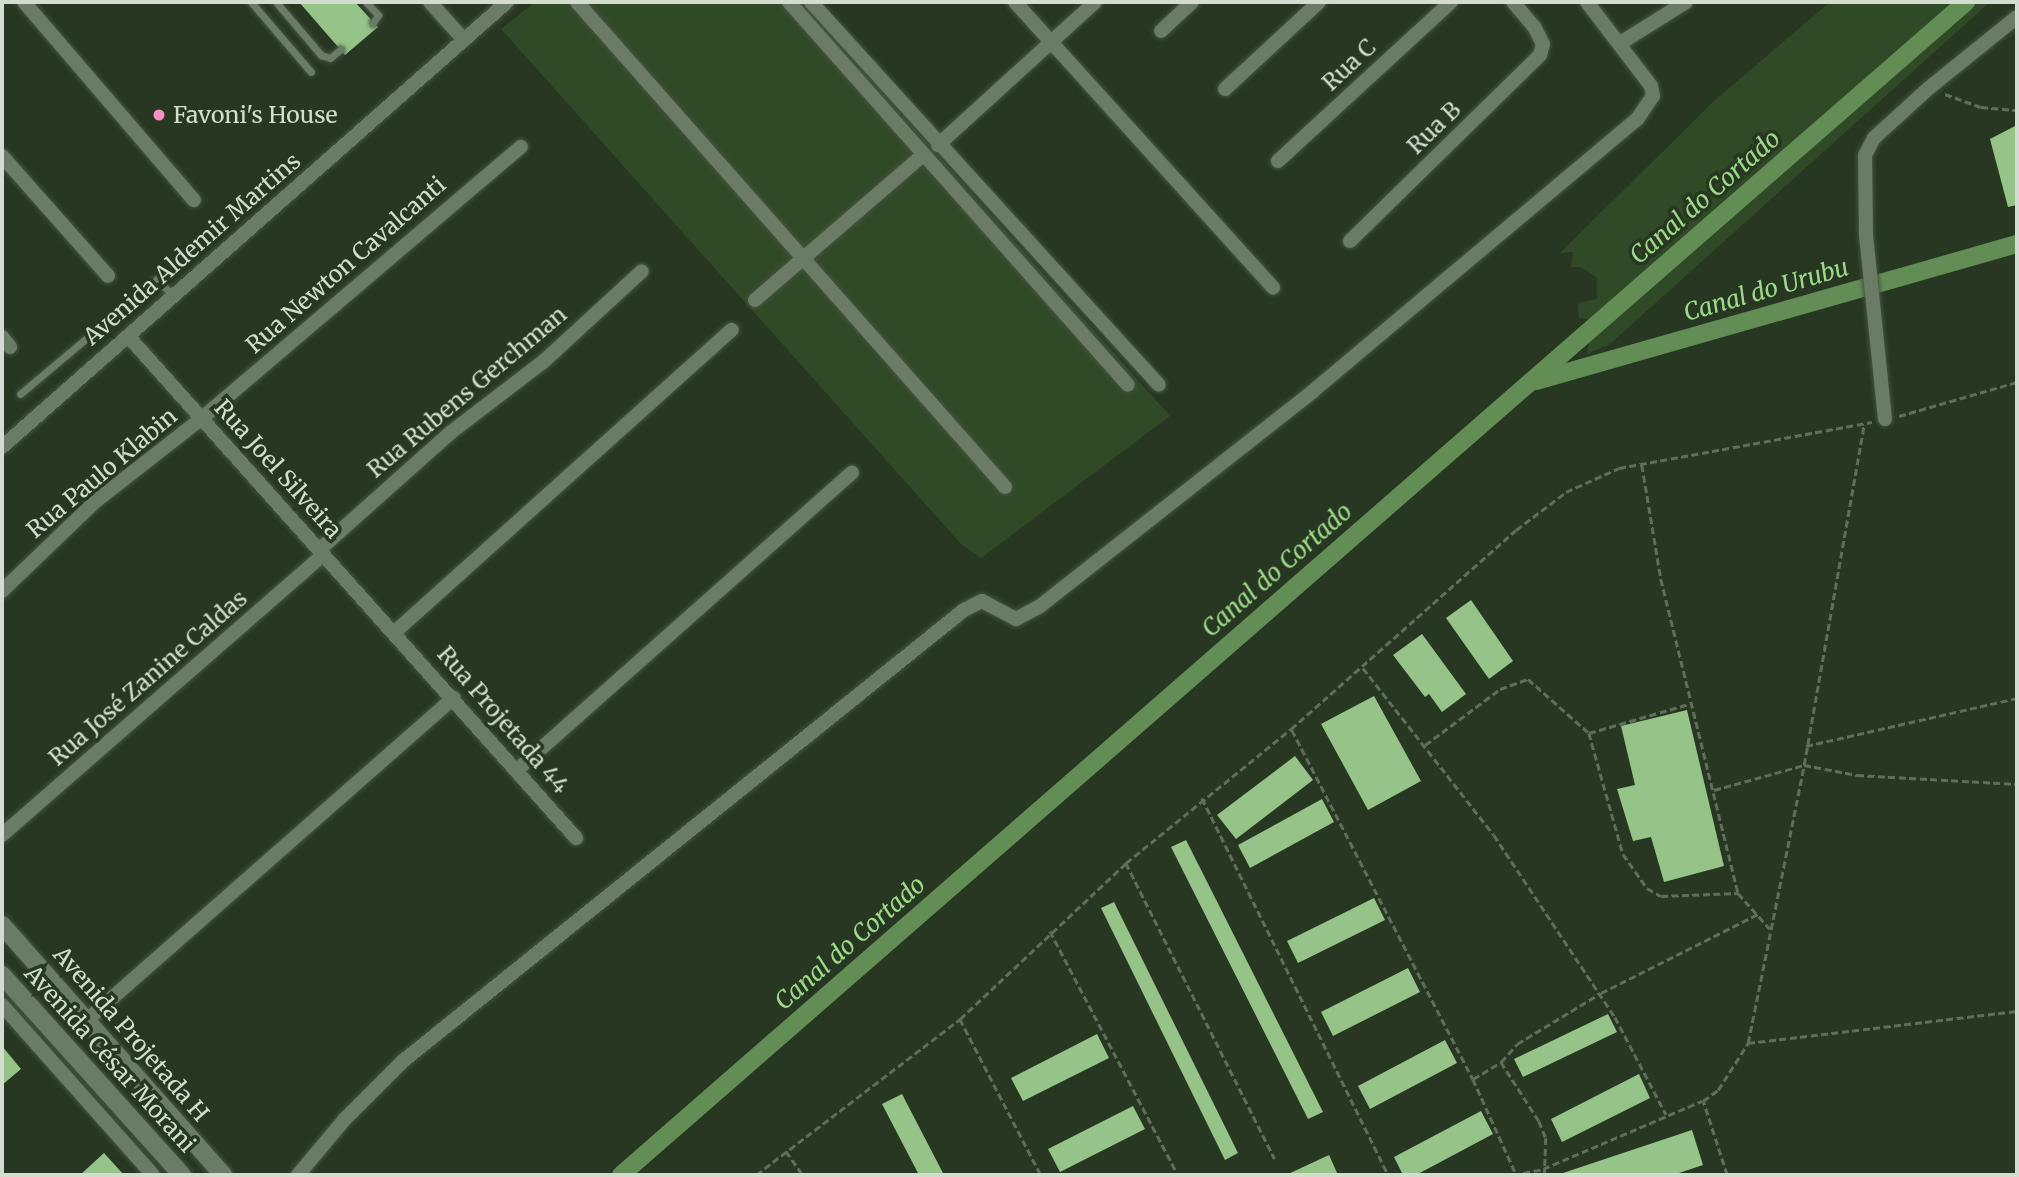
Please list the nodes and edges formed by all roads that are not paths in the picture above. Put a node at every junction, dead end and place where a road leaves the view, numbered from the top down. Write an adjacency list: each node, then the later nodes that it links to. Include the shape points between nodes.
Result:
1 (24, 2): 32 (street)
2 (251, 2): 25 (lane)
3 (275, 2): 24 (lane, via 321,55 331,58)
4 (366, 2): 19 (lane, via 378,15)
5 (430, 2): 21 (street)
6 (508, 2): 21 (street, Avenida Aldemir Martins)
7 (577, 2): 34 (street)
8 (789, 2): 30 (street)
9 (811, 2): 27 (street)
10 (1015, 2): 22 (street)
11 (1095, 2): 22 (street)
12 (1192, 2): 20 (street)
13 (1319, 2): 26 (street)
14 (1451, 2): 31 (street, Rua C)
15 (1513, 2): 33 (street, Rua B, via 1543,44 1532,66)
16 (1587, 2): 23 (street)
17 (1686, 2): 23 (street)
18 (2017, 17): 46 (street, via 1874,138 1866,155 1866,234)
19 (373, 23)
20 (1161, 31)
21 (464, 40): 38 (street, Avenida Aldemir Martins)
22 (1051, 42): 27 (street); 37 (street)
23 (1622, 42): 64 (street, via 1646,76 1653,96 1638,118 1313,391 1039,607 1016,619 982,601 964,610 403,1061)
24 (340, 50)
25 (310, 72)
26 (1225, 89)
27 (938, 145): 43 (street)
28 (521, 147): 45 (street, Rua Newton Cavalcanti)
29 (2, 156): 36 (street)
30 (922, 156): 34 (street); 42 (street)
31 (1278, 161)
32 (194, 200)
33 (1350, 242)
34 (801, 259): 39 (street); 49 (street)
35 (642, 271): 50 (street, Rua Rubens Gerchman, via 543,362 450,433)
36 (107, 276)
37 (1273, 288)
38 (174, 296): 41 (street, Avenida Aldemir Martins); 44 (lane, via 157,279)
39 (755, 300)
40 (732, 330): 52 (street)
41 (128, 335): 45 (street, Rua Joel Silveira); 47 (street, Avenida Aldemir Martins)
42 (1128, 385)
43 (1159, 385)
44 (20, 394)
45 (201, 419): 50 (street, Rua Joel Silveira); 51 (street, Rua Paulo Klabin, via 96,501)
46 (1885, 419)
47 (2, 447)
48 (852, 472): 54 (street)
49 (1005, 487)
50 (322, 551): 52 (street, Rua Joel Silveira); 55 (street, Rua José Zanine Caldas)
51 (2, 591)
52 (396, 631): 53 (street, Rua Projetada 44)
53 (454, 698): 54 (street, Rua Projetada 44); 60 (street)
54 (517, 770): 56 (street, Rua Projetada 44)
55 (2, 835)
56 (576, 838)
57 (2, 925): 60 (street, Avenida Projetada H)
58 (2, 975): 62 (street, Avenida César Morani)
59 (2, 1005): 61 (street)
60 (87, 1020): 63 (street, Avenida Projetada H)
61 (153, 1175)
62 (182, 1175)
63 (223, 1175)
64 (298, 1175)

